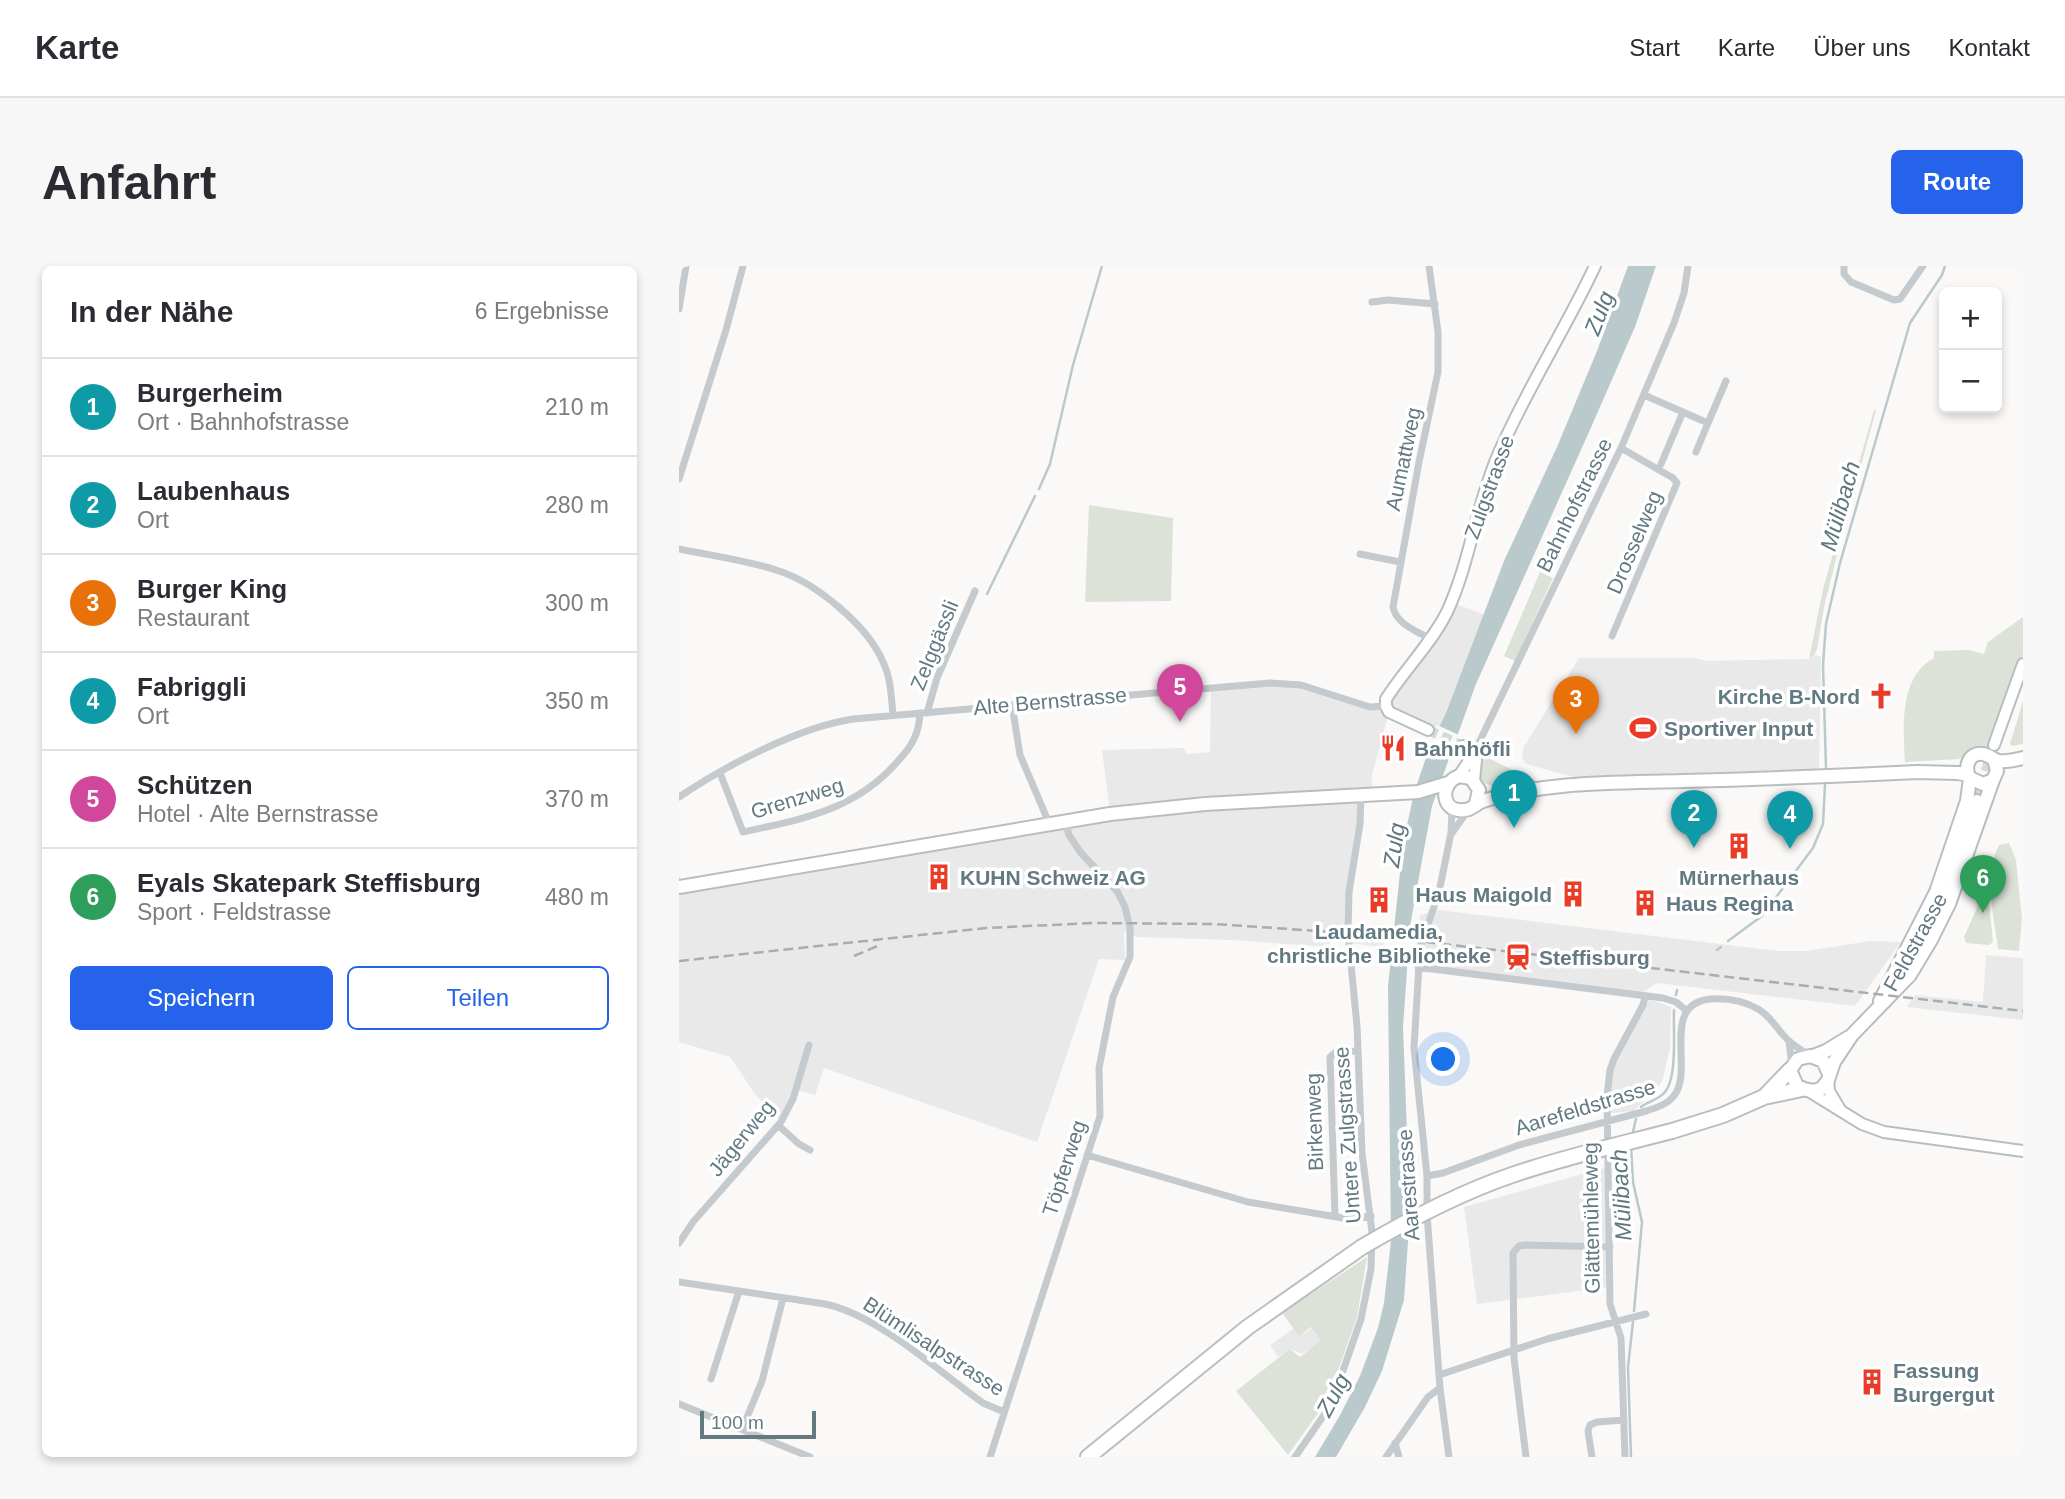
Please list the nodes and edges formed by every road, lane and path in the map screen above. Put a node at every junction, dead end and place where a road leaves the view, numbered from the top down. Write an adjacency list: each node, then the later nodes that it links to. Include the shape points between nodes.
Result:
1 (686, 266): 10 (street)
2 (743, 266): 18 (street)
3 (1429, 266): 9 (street, Aumattweg)
4 (1595, 266): 24 (street, Zulgstrasse, via 1497,456 1451,602)
5 (1688, 266): 12 (street, Bahnhofstrasse, via 1680,306)
6 (1844, 266): 7 (street, via 1851,282 1894,300 1900,299)
7 (1923, 266)
8 (1372, 302): 9 (street)
9 (1435, 304): 21 (street, Aumattweg, via 1438,372)
10 (679, 309)
11 (1726, 381): 14 (street)
12 (1644, 395): 13 (street); 15 (street, Bahnhofstrasse)
13 (1683, 412): 14 (street); 17 (street)
14 (1709, 423): 16 (street)
15 (1621, 448): 23 (street, Drosselweg, via 1677,483); 33 (street, Bahnhofstrasse)
16 (1696, 452)
17 (1661, 464)
18 (679, 479)
19 (679, 549): 29 (street, via 782,571 825,597 877,649 887,670)
20 (1360, 554): 21 (street)
21 (1400, 562): 24 (street, Aumattweg, via 1394,613)
22 (975, 591): 28 (street, Zelggässli)
23 (1612, 636)
24 (1430, 639): 27 (street, Zulgstrasse, via 1387,697)
25 (2023, 664): 31 (street)
26 (1012, 705): 27 (street, Alte Bernstrasse, via 1282,683 1318,689 1370,707); 28 (street, Alte Bernstrasse); 50 (street, via 1020,755)
27 (1386, 706): 30 (street, Alte Bernstrasse, via 1392,714)
28 (923, 713): 29 (street, Alte Bernstrasse); 38 (street, Grenzweg, via 911,747 884,778 854,800 792,822 743,832)
29 (893, 714): 38 (street, Alte Bernstrasse, via 821,725)
30 (1429, 730)
31 (1994, 745)
32 (1462, 746): 33 (street)
33 (1474, 753): 40 (street); 41 (street)
34 (2023, 758): 35 (main road)
35 (1994, 759): 37 (main road, via 1974,755); 39 (main road)
36 (2023, 766): 39 (main road)
37 (1968, 772): 39 (main road, via 1975,783); 43 (main road, via 1573,785); 55 (main road, via 1967,801 1936,892)
38 (720, 773): 45 (street, Alte Bernstrasse)
39 (1995, 777): 55 (main road, via 1936,930 1910,975)
40 (1451, 781): 41 (main road, via 1467,777); 42 (main road); 47 (main road, via 1445,789)
41 (1476, 784): 43 (main road); 48 (main road, via 1479,793)
42 (1413, 792): 44 (main road); 47 (main road)
43 (1503, 794): 48 (main road)
44 (1361, 795): 49 (main road, via 1170,807); 60 (street, Untere Zulgstrasse, via 1348,926)
45 (679, 797)
46 (1977, 800): 55 (street, Feldstrasse, via 1934,916 1906,968)
47 (1446, 802): 48 (main road, via 1460,811); 51 (street)
48 (1473, 806): 51 (street)
49 (1065, 820): 50 (main road); 71 (street, Töpferweg, via 1081,853 1117,891 1131,934 1130,957 1113,997 1098,1075 1100,1116)
50 (1048, 823): 52 (main road)
51 (1451, 833): 53 (street, Aarestrasse)
52 (679, 887)
53 (1418, 967): 54 (street); 72 (street, Aarestrasse, via 1413,1048)
54 (1645, 997): 56 (street, via 1669,1000); 67 (street, Glättemühleweg, via 1610,1070)
55 (1877, 1008): 57 (main road, Feldstrasse)
56 (1687, 1011): 58 (street, via 1706,1000 1747,1004 1765,1013); 67 (street, Aarefeldstrasse, via 1681,1027 1679,1088 1673,1097)
57 (1852, 1035): 61 (main road, Feldstrasse); 63 (main road, Feldstrasse)
58 (1789, 1042): 61 (street); 62 (street)
59 (809, 1045): 68 (street, Jägerweg, via 793,1099)
60 (1358, 1051): 73 (street, Birkenweg, via 1336,1052 1330,1058); 74 (street, Untere Zulgstrasse, via 1362,1153)
61 (1812, 1056): 62 (main road, via 1798,1059); 63 (main road, via 1823,1061)
62 (1791, 1068): 64 (main road, via 1795,1083); 65 (highway)
63 (1829, 1077): 64 (main road, via 1819,1089); 66 (street, via 1829,1091)
64 (1805, 1090): 65 (highway); 66 (street)
65 (1764, 1097): 93 (highway, bridge, via 1672,1131 1499,1180 1430,1210 1362,1247 1248,1327)
66 (1841, 1111): 70 (street, via 1884,1132)
67 (1607, 1122): 72 (street, Aarefeldstrasse); 76 (street, Glättemühleweg)
68 (778, 1125): 69 (street); 75 (street, Jägerweg)
69 (810, 1150)
70 (2023, 1151)
71 (1087, 1155): 73 (street, via 1238,1200); 87 (street, Töpferweg)
72 (1427, 1176): 83 (street, Aarestrasse)
73 (1335, 1216): 74 (street)
74 (1371, 1216): 94 (street, Untere Zulgstrasse, via 1371,1269 1361,1319 1333,1395)
75 (679, 1243)
76 (1610, 1247): 81 (street, Glättemühleweg, via 1610,1304); 82 (street, via 1525,1245 1515,1249 1511,1259)
77 (679, 1282): 78 (street, Blümlisalpstrasse)
78 (739, 1291): 79 (street, Blümlisalpstrasse); 84 (street)
79 (783, 1298): 87 (street, Blümlisalpstrasse, via 855,1313 983,1403); 89 (street, via 762,1381)
80 (1646, 1314): 81 (street)
81 (1615, 1320): 82 (street); 88 (street, Glättemühleweg, via 1621,1338)
82 (1514, 1350): 83 (street); 98 (street)
83 (1439, 1375): 85 (street, Aarestrasse)
84 (711, 1379)
85 (1440, 1388): 90 (street, via 1429,1395); 97 (street, Aarestrasse)
86 (679, 1404): 89 (street)
87 (1004, 1412): 92 (street, Töpferweg)
88 (1624, 1420): 99 (street, via 1590,1425); 100 (street, Glättemühleweg)
89 (742, 1429): 91 (street)
90 (1395, 1443): 95 (street); 96 (street)
91 (810, 1457)
92 (990, 1457)
93 (1088, 1457)
94 (1295, 1457)
95 (1386, 1457)
96 (1399, 1457)
97 (1449, 1457)
98 (1526, 1457)
99 (1592, 1457)
100 (1625, 1457)

